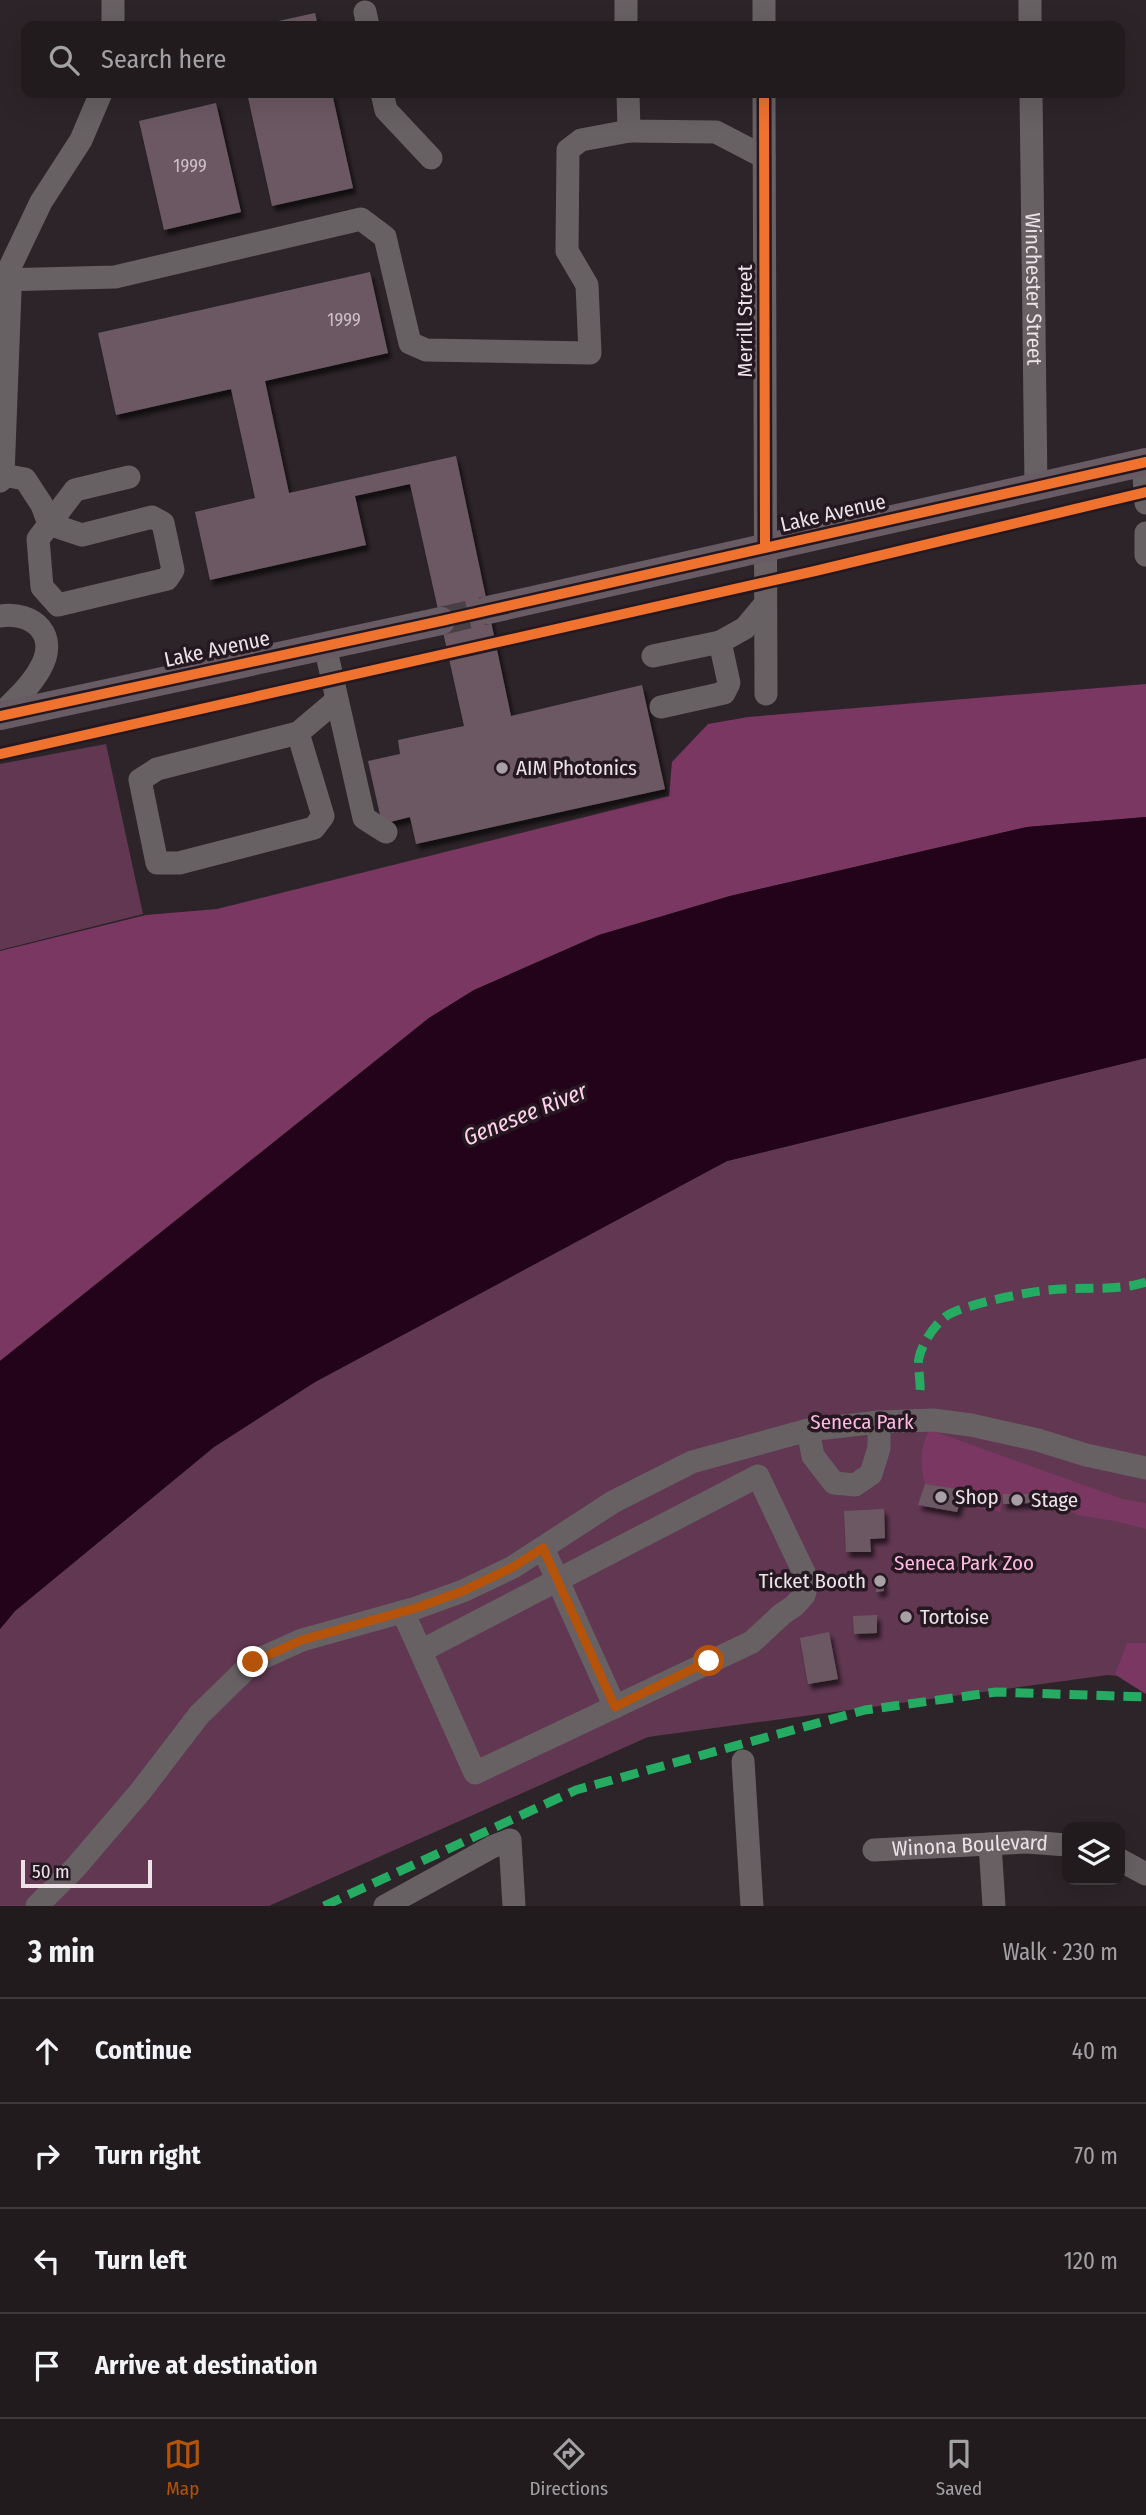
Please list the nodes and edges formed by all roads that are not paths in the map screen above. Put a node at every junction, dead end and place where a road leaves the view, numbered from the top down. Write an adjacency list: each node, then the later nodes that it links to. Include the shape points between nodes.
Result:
1 (113, 0): 5 (street)
2 (626, 0): 6 (street)
3 (764, 0): 7 (street)
4 (1030, 0): 8 (street)
5 (113, 21)
6 (626, 21)
7 (764, 21)
8 (1030, 21)
9 (99, 98): 17 (street, via 81,140 41,202)
10 (383, 98): 16 (street, via 386,110)
11 (628, 98): 14 (street)
12 (764, 98): 15 (street, Merrill Street)
13 (1031, 98): 22 (street, Winchester Street)
14 (629, 131): 15 (street, via 716,132); 17 (street, via 581,140 568,150 567,251 587,285 590,353 426,350 410,343 385,237 360,219 115,277)
15 (764, 157): 26 (street, Merrill Street)
16 (431, 158)
17 (5, 280): 18 (street)
18 (2, 428): 21 (street)
19 (1144, 462): 22 (main road, Lake Avenue); 23 (street)
20 (130, 477): 24 (street, via 75,490)
21 (2, 478): 24 (street, via 25,479)
22 (1036, 487): 26 (main road, Lake Avenue)
23 (1146, 503)
24 (49, 524): 24 (street, via 38,539 42,587 58,605 167,579 173,570 163,523 152,517 82,535)
25 (1146, 534): 27 (street)
26 (765, 548): 28 (street, Merrill Street); 29 (main road, Lake Avenue)
27 (1146, 555)
28 (765, 604): 32 (street, via 745,628); 35 (street, Merrill Street)
29 (488, 610)
30 (0, 616): 38 (street, via 32,619 40,627 46,649 32,681)
31 (442, 621): 33 (main road, Lake Avenue)
32 (720, 642): 34 (street); 37 (street, via 729,683 724,693)
33 (325, 646): 36 (street); 38 (main road, Lake Avenue)
34 (653, 656)
35 (766, 694)
36 (337, 700): 39 (street); 40 (street, via 364,818)
37 (661, 707)
38 (0, 715)
39 (298, 733): 39 (street, via 157,769 140,780 157,863 179,863 314,828 323,816)
40 (386, 832)
41 (879, 1422): 42 (street); 42 (street, via 872,1474 855,1485 834,1483 813,1455); 44 (street, via 933,1420 971,1426)
42 (808, 1430): 43 (street)
43 (752, 1445): 45 (street); 46 (street, via 692,1462 613,1502)
44 (1146, 1468)
45 (758, 1476): 47 (street); 50 (street, via 808,1581 804,1595 752,1642)
46 (543, 1548): 47 (street); 48 (street, via 463,1591)
47 (558, 1580): 49 (street); 50 (street)
48 (403, 1612): 49 (street); 57 (street, via 302,1640 253,1662 199,1715 140,1792)
49 (421, 1651): 50 (street, via 475,1773)
50 (615, 1707)
51 (743, 1761): 60 (street)
52 (990, 1844): 53 (street, Winona Boulevard); 54 (street, Winona Boulevard); 61 (street)
53 (1062, 1845)
54 (874, 1850)
55 (1125, 1863): 56 (street)
56 (1146, 1874)
57 (37, 1906)
58 (385, 1906): 59 (street, via 510,1840)
59 (514, 1906)
60 (752, 1906)
61 (994, 1906)

